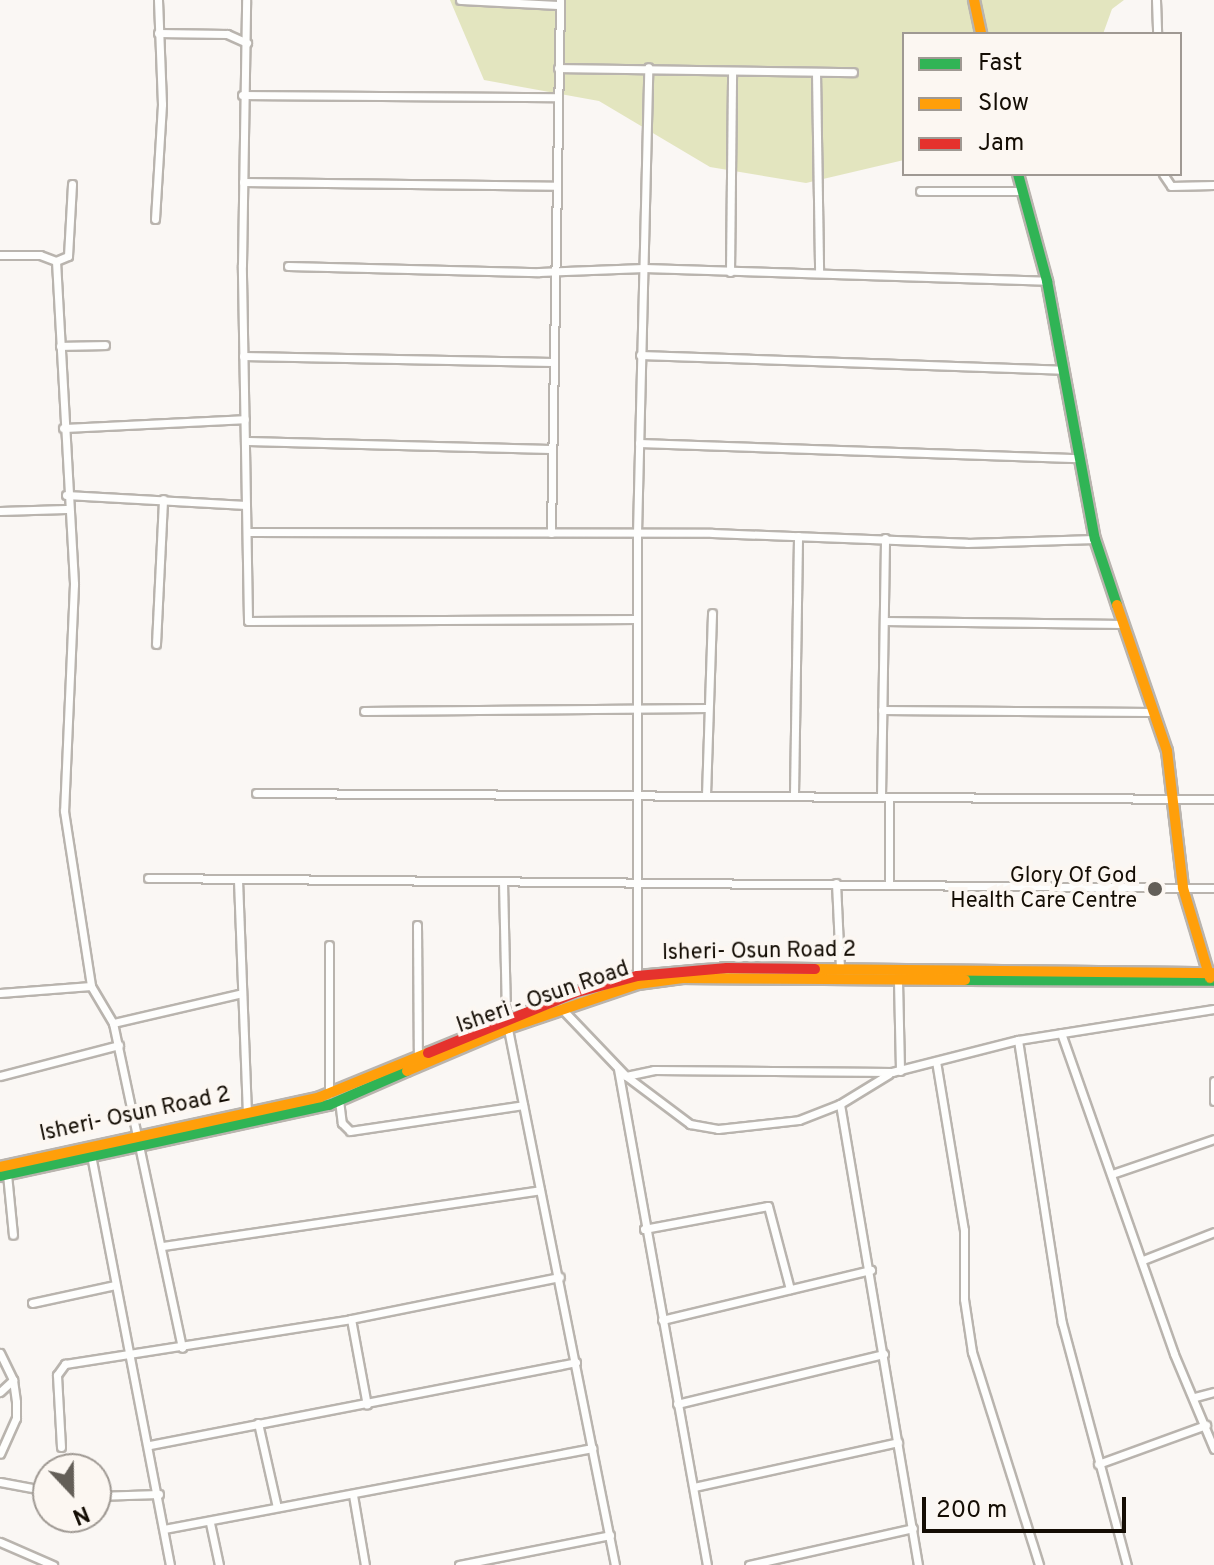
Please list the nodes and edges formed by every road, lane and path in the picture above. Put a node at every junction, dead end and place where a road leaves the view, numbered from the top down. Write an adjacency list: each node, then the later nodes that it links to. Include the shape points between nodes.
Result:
1 (158, 0): 9 (street)
2 (246, 0): 10 (street)
3 (460, 0): 6 (street)
4 (974, 0): 7 (main road)
5 (1156, 0): 8 (street)
6 (560, 3): 12 (street)
7 (981, 32)
8 (1157, 32)
9 (158, 33): 10 (street, via 227,34); 26 (street, via 162,104)
10 (247, 43): 16 (street)
11 (648, 67): 12 (street); 13 (street); 30 (street)
12 (558, 68): 17 (street)
13 (732, 71): 15 (street); 32 (street)
14 (853, 72): 15 (street)
15 (816, 73): 33 (street)
16 (242, 95): 17 (street); 20 (street)
17 (556, 97): 23 (street)
18 (1019, 176): 25 (main road)
19 (1164, 176): 22 (street, via 1171,186)
20 (243, 182): 23 (street); 38 (street)
21 (72, 184): 28 (street, via 68,256)
22 (1214, 185)
23 (556, 186): 31 (street)
24 (920, 191): 25 (street)
25 (1023, 191): 34 (main road)
26 (155, 219)
27 (0, 255): 28 (street, via 40,255)
28 (56, 261): 36 (street)
29 (288, 266): 31 (street)
30 (644, 268): 31 (street); 32 (street); 37 (street)
31 (554, 270): 39 (street)
32 (730, 272): 33 (street)
33 (819, 273): 34 (street)
34 (1047, 281): 40 (main road)
35 (105, 345): 36 (street)
36 (60, 346): 42 (street)
37 (640, 355): 40 (street); 44 (street)
38 (243, 356): 39 (street); 41 (street)
39 (552, 362): 45 (street)
40 (1063, 370): 46 (main road)
41 (245, 419): 42 (street); 43 (street)
42 (63, 428): 47 (street)
43 (248, 441): 45 (street); 49 (street)
44 (639, 443): 46 (street); 54 (street)
45 (550, 449): 53 (street)
46 (1079, 458): 57 (main road)
47 (66, 495): 48 (street); 50 (street)
48 (163, 499): 49 (street); 62 (street)
49 (246, 505): 52 (street)
50 (66, 509): 51 (street); 89 (street, via 74,584 64,811)
51 (0, 511)
52 (248, 532): 53 (street); 59 (street, via 248,621)
53 (551, 533): 54 (street)
54 (637, 533): 55 (street); 59 (street)
55 (798, 536): 56 (street); 69 (street)
56 (885, 538): 57 (street, via 967,543); 60 (street)
57 (1095, 539): 61 (main road)
58 (712, 613): 64 (street)
59 (637, 619): 63 (street)
60 (884, 621): 61 (street); 65 (street)
61 (1123, 624): 67 (main road)
62 (156, 644)
63 (636, 708): 64 (street); 66 (street); 70 (street)
64 (708, 708): 71 (street)
65 (882, 710): 67 (street); 72 (street)
66 (364, 711)
67 (1151, 712): 74 (main road, via 1167,751)
68 (256, 793): 70 (street)
69 (794, 794): 71 (street); 72 (street)
70 (635, 795): 71 (street); 77 (street)
71 (706, 795)
72 (885, 796): 74 (street); 80 (street)
73 (1214, 799): 74 (street)
74 (1170, 802): 81 (main road)
75 (148, 878): 76 (street)
76 (238, 880): 78 (street); 91 (street)
77 (635, 880): 78 (street); 79 (street); 86 (street)
78 (503, 882): 95 (street)
79 (836, 883): 80 (street); 85 (street)
80 (889, 884): 81 (street)
81 (1183, 888): 82 (street); 87 (main road)
82 (1214, 888)
83 (417, 925): 99 (street)
84 (329, 945): 106 (street)
85 (840, 969): 86 (main road, Isheri- Osun Road 2, via 727,968); 87 (main road, Isheri- Osun Road 2)
86 (637, 976): 95 (main road, Isheri- Osun Road 2)
87 (1212, 977): 88 (main road, Isheri - Osun Road)
88 (898, 981): 92 (main road, Isheri - Osun Road, via 683,978 638,984); 102 (street)
89 (91, 986): 90 (street); 94 (street)
90 (0, 993)
91 (239, 994): 94 (street); 111 (street)
92 (561, 1008): 95 (main road, Isheri - Osun Road); 101 (street)
93 (1214, 1009): 96 (street)
94 (113, 1023): 98 (street)
95 (507, 1024): 99 (main road, Isheri- Osun Road 2); 107 (main road, Isheri - Osun Road); 110 (street)
96 (1061, 1033): 97 (street); 116 (street)
97 (1018, 1040): 100 (street); 149 (street, via 1062,1323)
98 (119, 1045): 103 (street); 112 (street)
99 (418, 1056): 106 (main road, Isheri- Osun Road 2)
100 (936, 1061): 102 (street); 173 (street, via 964,1230 964,1299 972,1352)
101 (618, 1069): 104 (street); 118 (street)
102 (896, 1072): 104 (street, via 654,1070); 109 (street)
103 (0, 1076)
104 (626, 1076): 109 (street, via 690,1124 718,1129 775,1126)
105 (1214, 1081): 108 (street)
106 (329, 1094): 111 (main road, Isheri- Osun Road 2)
107 (339, 1100): 110 (street, via 342,1123 350,1131); 112 (main road, Isheri - Osun Road)
108 (1214, 1101)
109 (840, 1104): 123 (street)
110 (523, 1105): 117 (street)
111 (247, 1112): 112 (main road, Isheri- Osun Road 2)
112 (142, 1138): 114 (main road, Isheri - Osun Road); 115 (main road, Isheri- Osun Road 2); 121 (street)
113 (1214, 1139): 116 (street)
114 (91, 1153): 115 (main road, Isheri - Osun Road); 125 (street)
115 (2, 1173): 120 (street)
116 (1112, 1174): 122 (street)
117 (540, 1190): 121 (street); 124 (street)
118 (644, 1229): 126 (street, via 768,1206); 129 (street)
119 (1214, 1232): 122 (street)
120 (13, 1235)
121 (163, 1246): 130 (street)
122 (1143, 1260): 138 (street)
123 (871, 1270): 126 (street); 132 (street)
124 (560, 1277): 128 (street); 134 (street)
125 (115, 1285): 127 (street); 133 (street)
126 (790, 1289): 129 (street)
127 (32, 1303)
128 (351, 1319): 130 (street); 140 (street)
129 (662, 1320): 139 (street)
130 (182, 1348): 133 (street)
131 (0, 1353): 135 (street)
132 (884, 1354): 139 (street); 143 (street)
133 (131, 1356): 144 (street); 145 (street, via 59,1368)
134 (576, 1362): 140 (street); 146 (street)
135 (13, 1380): 136 (street); 148 (street, via 16,1418)
136 (0, 1392)
137 (1214, 1392): 138 (street)
138 (1195, 1397): 142 (street)
139 (677, 1404): 151 (street)
140 (367, 1405): 141 (street)
141 (258, 1423): 144 (street); 156 (street)
142 (1206, 1425): 147 (street); 149 (street)
143 (898, 1442): 151 (street); 158 (street)
144 (150, 1445): 153 (street)
145 (61, 1447)
146 (592, 1448): 155 (street); 160 (street)
147 (1214, 1449)
148 (0, 1454)
149 (1098, 1464): 174 (street)
150 (0, 1482): 152 (street)
151 (694, 1487): 170 (street)
152 (32, 1488)
153 (159, 1494): 154 (street); 159 (street)
154 (112, 1495)
155 (353, 1495): 156 (street); 166 (street)
156 (277, 1507): 157 (street)
157 (210, 1523): 159 (street); 165 (street)
158 (913, 1528): 171 (street); 172 (street)
159 (164, 1529): 164 (street)
160 (610, 1535): 162 (street); 169 (street)
161 (0, 1542): 163 (street)
162 (514, 1554): 167 (street); 168 (street)
163 (53, 1565)
164 (170, 1565)
165 (219, 1565)
166 (365, 1565)
167 (459, 1565)
168 (517, 1565)
169 (615, 1565)
170 (707, 1565)
171 (749, 1565)
172 (918, 1565)
173 (1039, 1565)
174 (1127, 1565)

